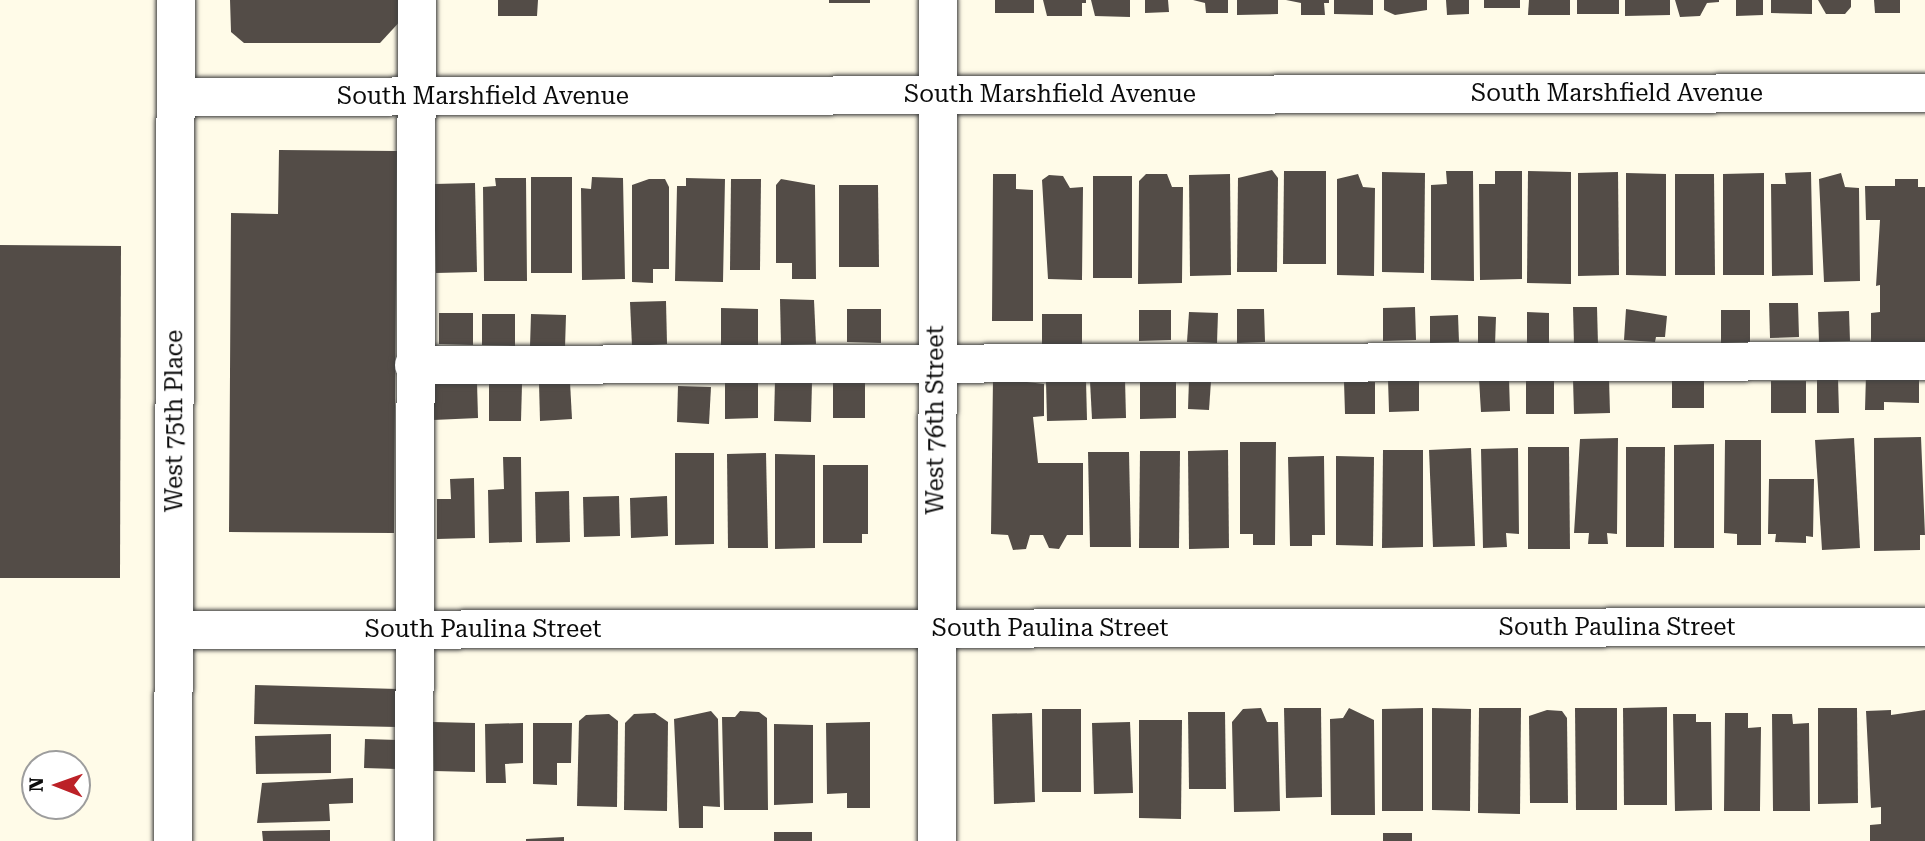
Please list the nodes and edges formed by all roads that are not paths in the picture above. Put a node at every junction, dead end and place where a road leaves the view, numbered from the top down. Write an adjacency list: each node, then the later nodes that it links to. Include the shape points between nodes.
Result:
1 (176, 0): 6 (street, West 75th Place)
2 (416, 0): 7 (street)
3 (938, 0): 5 (street, West 76th Street)
4 (1925, 93): 5 (street, South Marshfield Avenue)
5 (937, 95): 7 (street, South Marshfield Avenue); 9 (street, West 76th Street)
6 (176, 97): 7 (street, South Marshfield Avenue); 12 (street, West 75th Place)
7 (414, 97): 10 (street)
8 (1925, 360): 9 (street)
9 (936, 363): 10 (street); 14 (street, West 76th Street)
10 (414, 365): 13 (street)
11 (1925, 627): 14 (street, South Paulina Street)
12 (174, 630): 13 (street, South Paulina Street); 15 (street, West 75th Place)
13 (414, 630): 14 (street, South Paulina Street); 16 (street)
14 (936, 630): 17 (street, West 76th Street)
15 (173, 841)
16 (414, 841)
17 (937, 841)

